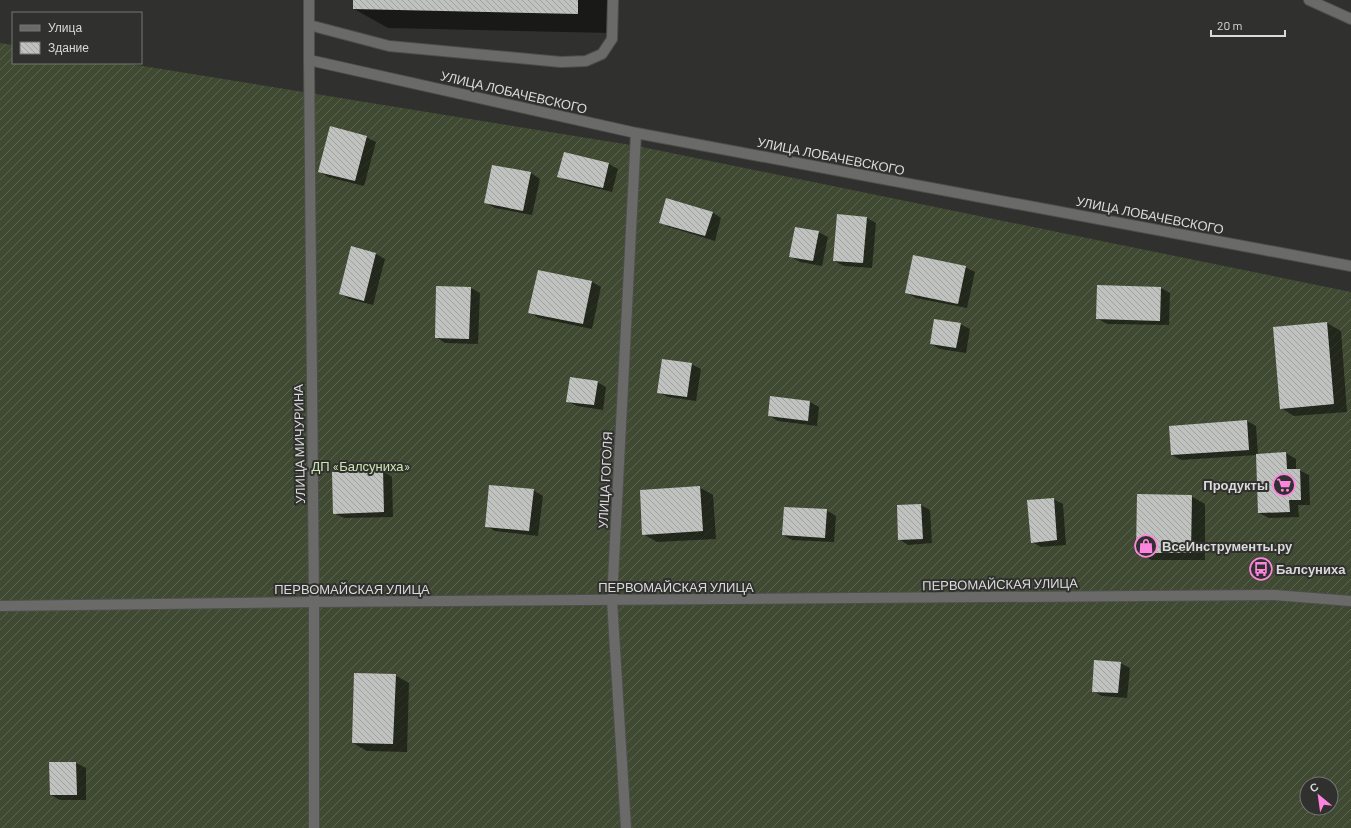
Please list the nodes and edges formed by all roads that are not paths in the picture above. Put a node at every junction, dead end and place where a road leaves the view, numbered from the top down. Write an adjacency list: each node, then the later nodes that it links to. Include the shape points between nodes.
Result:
1 (309, 0): 5 (street, УЛИЦА МИЧУРИНА)
2 (613, 0): 5 (street, via 612,39 602,54 586,61 561,62 389,46)
3 (1309, 0): 4 (street)
4 (1351, 19)
5 (309, 25): 6 (street, УЛИЦА МИЧУРИНА)
6 (309, 60): 7 (street, УЛИЦА ЛОБАЧЕВСКОГО); 11 (street, УЛИЦА МИЧУРИНА)
7 (636, 133): 8 (street, УЛИЦА ЛОБАЧЕВСКОГО); 9 (street, УЛИЦА ГОГОЛЯ)
8 (1351, 266)
9 (612, 600): 10 (street, ПЕРВОМАЙСКАЯ УЛИЦА, via 1274,595); 11 (street, ПЕРВОМАЙСКАЯ УЛИЦА); 14 (street, УЛИЦА ГОГОЛЯ)
10 (1351, 601)
11 (314, 602): 12 (street, ПЕРВОМАЙСКАЯ УЛИЦА); 13 (street, УЛИЦА МИЧУРИНА)
12 (0, 606)
13 (314, 828)
14 (626, 828)

